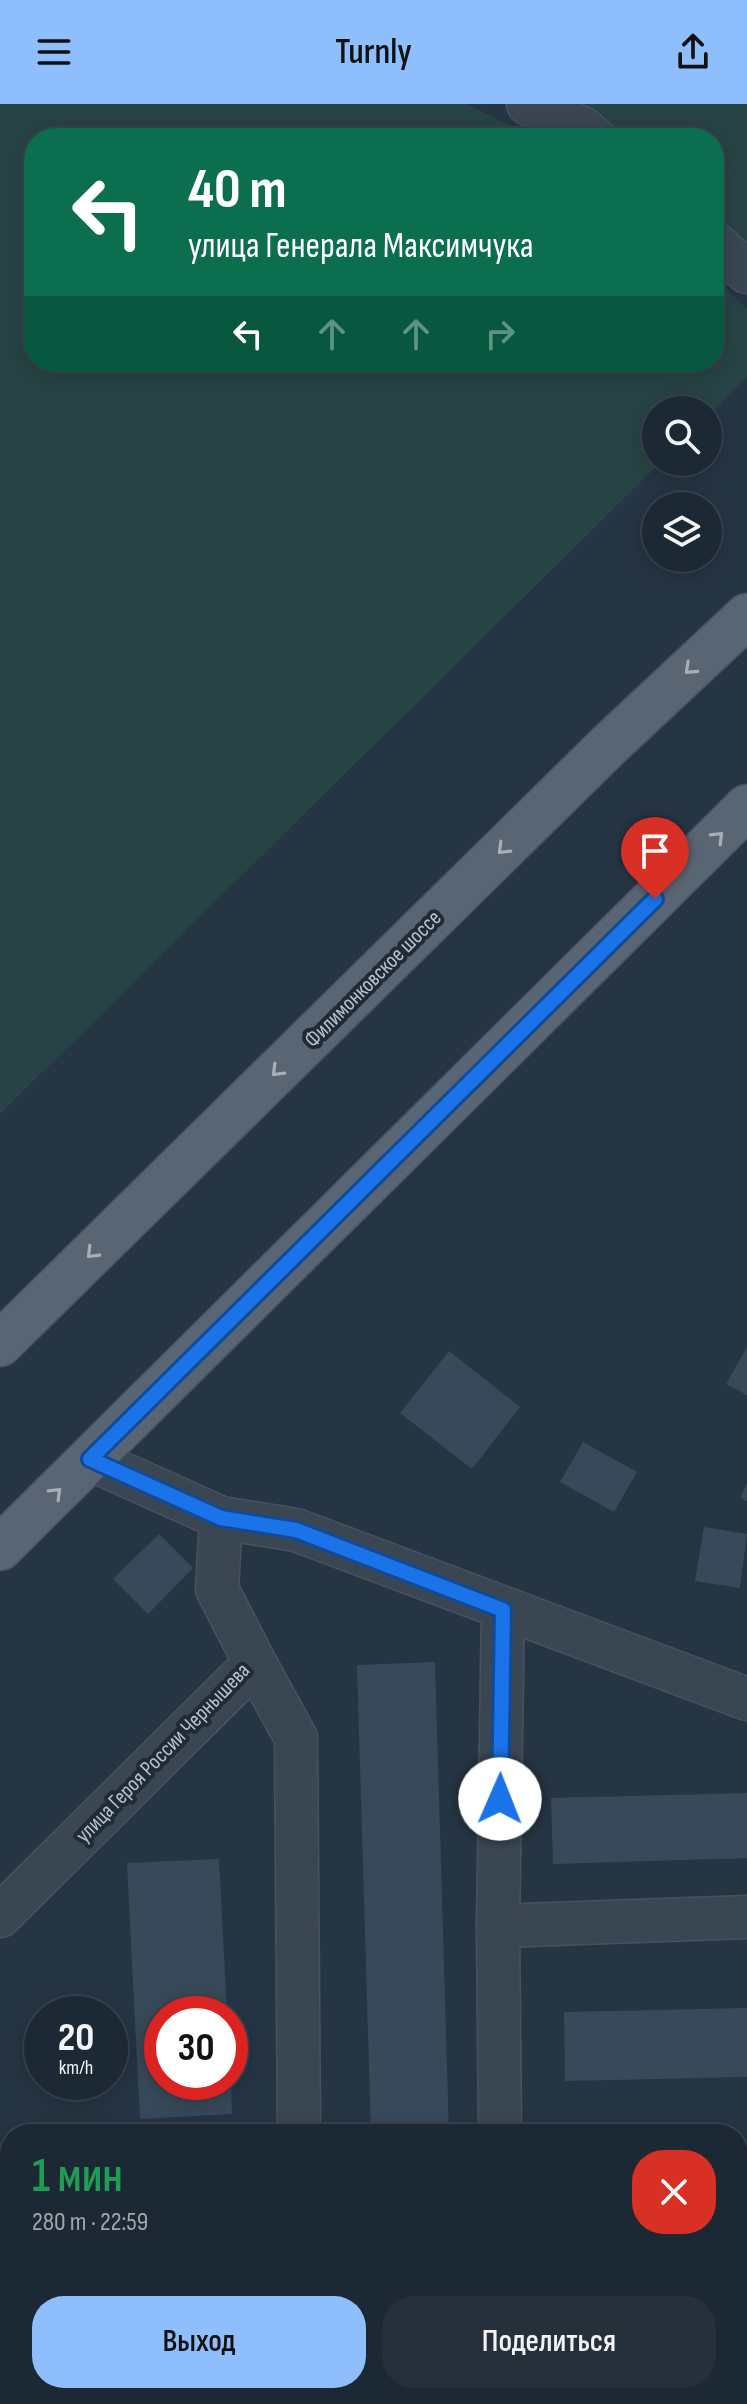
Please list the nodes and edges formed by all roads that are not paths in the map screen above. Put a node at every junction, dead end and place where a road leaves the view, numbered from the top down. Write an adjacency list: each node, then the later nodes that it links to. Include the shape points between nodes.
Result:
1 (528, 104): 2 (street)
2 (582, 128)
3 (724, 252): 4 (street)
4 (747, 272)
5 (747, 616): 7 (main road, Филимонковское шоссе, one-way to 7)
6 (747, 807): 8 (main road, one-way to 6)
7 (0, 1344)
8 (90, 1459): 9 (street); 10 (main road, one-way to 8)
9 (221, 1518): 11 (street, via 296,1530); 12 (street, улица Героя России Чернышева, via 217,1589)
10 (0, 1548)
11 (503, 1610): 13 (street); 16 (street)
12 (255, 1663): 14 (street, улица Героя России Чернышева); 17 (street, via 296,1738)
13 (743, 1685)
14 (0, 1916)
15 (747, 1917): 16 (street)
16 (498, 1926): 18 (street)
17 (299, 2124)
18 (500, 2124)

